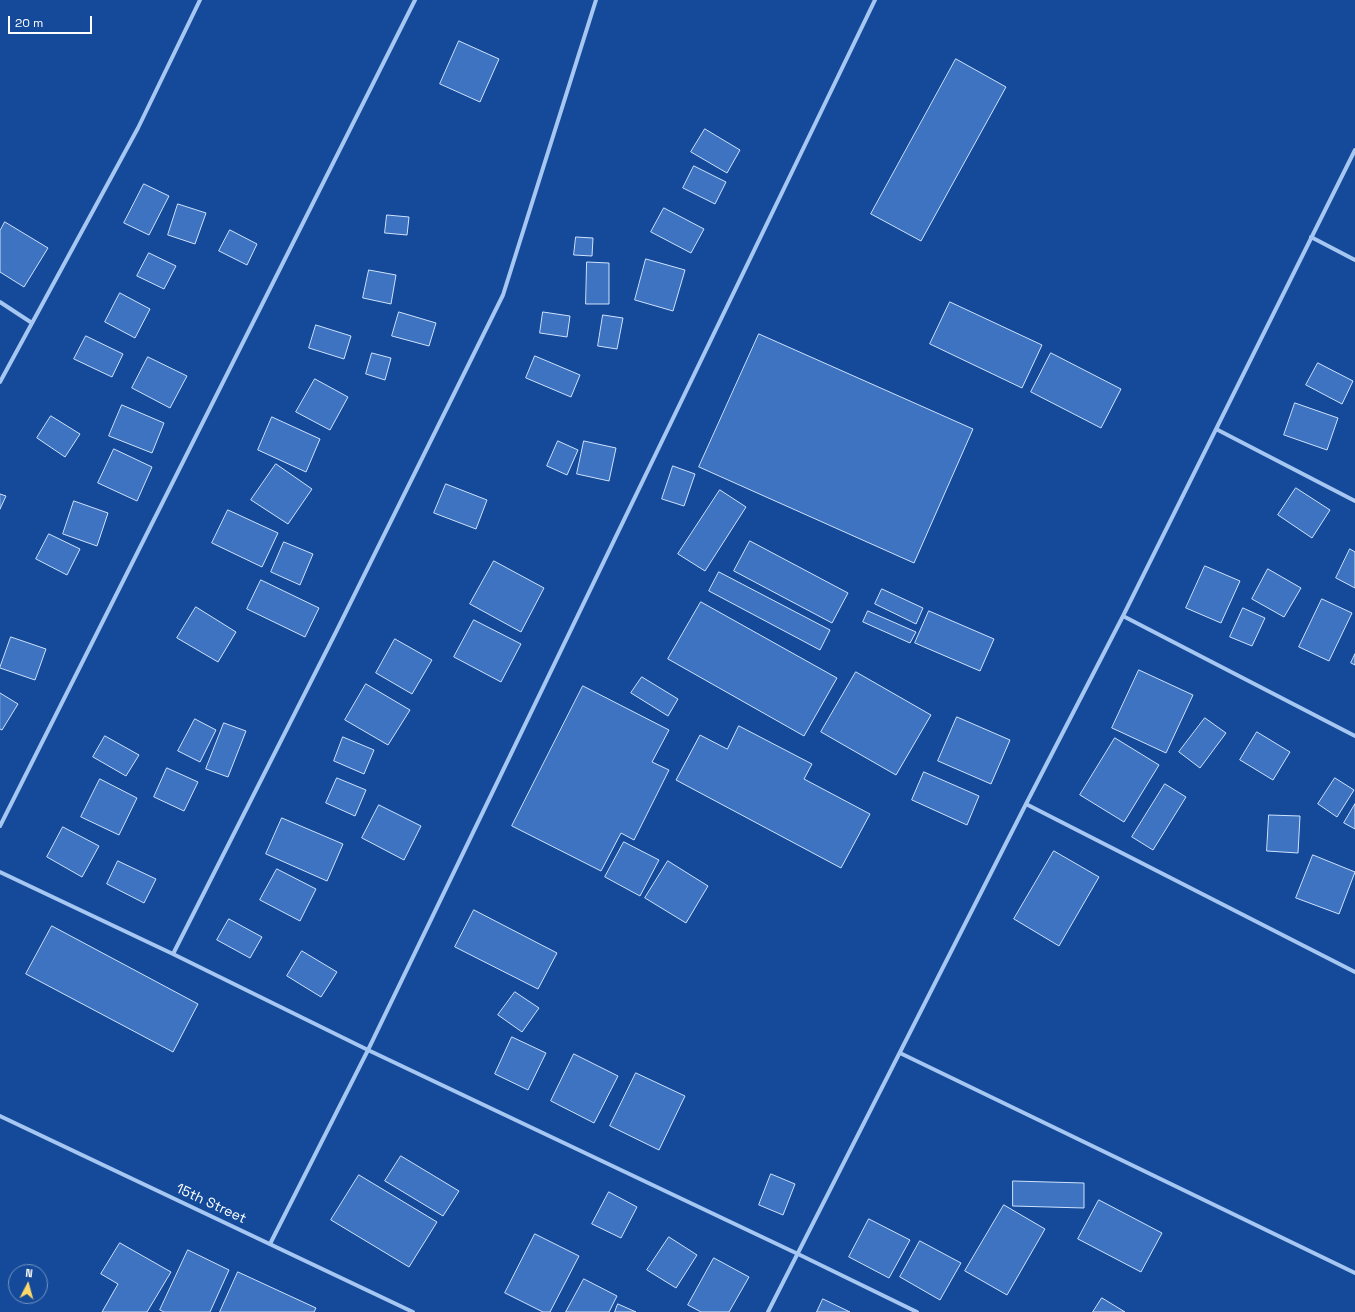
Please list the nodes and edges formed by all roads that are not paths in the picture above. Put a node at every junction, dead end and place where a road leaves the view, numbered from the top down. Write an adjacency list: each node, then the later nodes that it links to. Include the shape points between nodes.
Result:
1 (200, 0): 9 (street, via 138,128)
2 (415, 0): 16 (street)
3 (596, 0): 18 (street, via 503,295 334,637)
4 (875, 0): 20 (street)
5 (1355, 150): 6 (street)
6 (1311, 237): 7 (street); 11 (street)
7 (1355, 260)
8 (0, 302): 9 (street)
9 (32, 323): 10 (street)
10 (0, 382)
11 (1216, 429): 12 (street); 13 (street)
12 (1355, 501)
13 (1123, 616): 14 (street); 15 (street)
14 (1355, 736)
15 (1026, 804): 19 (street); 21 (street)
16 (0, 826)
17 (0, 872): 18 (street)
18 (173, 954): 20 (street)
19 (1355, 972)
20 (368, 1050): 23 (street); 24 (street)
21 (900, 1053): 24 (street); 25 (street)
22 (0, 1116): 23 (street, 15th Street)
23 (270, 1244): 26 (street, 15th Street)
24 (798, 1254): 27 (street); 28 (street)
25 (1355, 1272)
26 (413, 1312)
27 (768, 1312)
28 (917, 1312)

